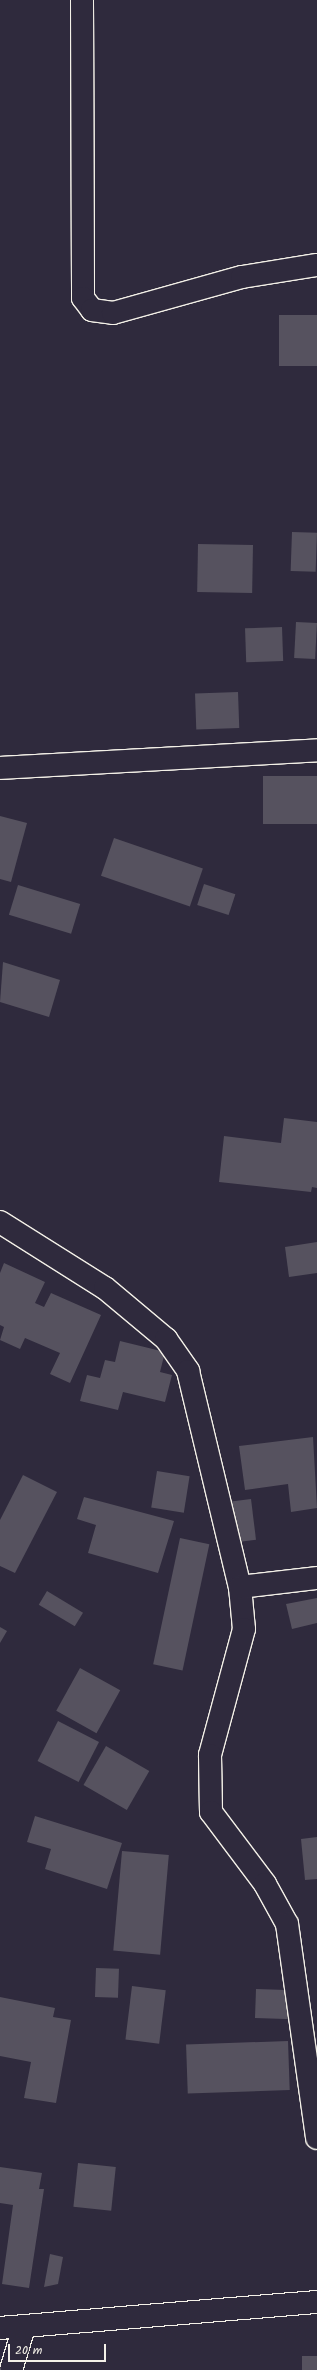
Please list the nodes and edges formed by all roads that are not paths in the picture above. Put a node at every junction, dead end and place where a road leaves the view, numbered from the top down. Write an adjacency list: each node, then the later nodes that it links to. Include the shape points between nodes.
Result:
1 (82, 0): 2 (street, via 83,298 92,310 113,313 242,277)
2 (317, 265)
3 (317, 750): 4 (street)
4 (0, 768)
5 (0, 1222): 7 (street, via 105,1288 166,1339 188,1371)
6 (317, 1578): 7 (street)
7 (240, 1587): 8 (street, via 244,1629 210,1755 212,1812 265,1884 287,1924)
8 (317, 2138)
9 (317, 2302): 10 (street)
10 (24, 2327): 11 (street); 12 (street)
11 (0, 2328)
12 (11, 2370)

